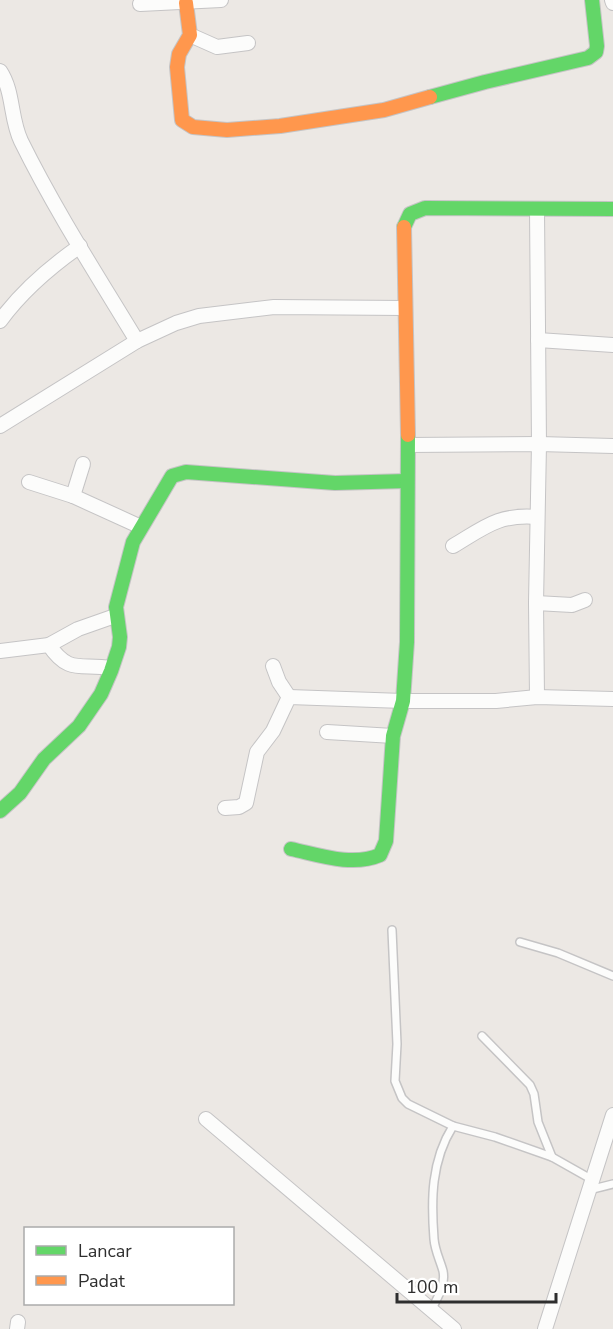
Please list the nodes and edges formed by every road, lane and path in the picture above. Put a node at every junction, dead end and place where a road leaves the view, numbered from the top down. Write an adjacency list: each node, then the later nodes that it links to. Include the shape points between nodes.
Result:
1 (221, 0): 3 (street)
2 (592, 0): 5 (street, via 597,46 588,58 384,110 280,126 227,130 193,127 182,120 178,61)
3 (186, 3): 4 (street); 5 (street)
4 (140, 4)
5 (190, 35): 6 (street, via 217,46)
6 (248, 43)
7 (0, 71): 10 (street, via 10,90 20,139)
8 (613, 209): 9 (street)
9 (537, 210): 11 (street, via 425,208 410,213 404,228); 14 (street)
10 (80, 246): 12 (street, via 20,296); 13 (street)
11 (405, 308): 13 (street, via 250,308 199,316); 18 (street)
12 (0, 321)
13 (137, 340): 16 (street)
14 (538, 340): 15 (street); 17 (street)
15 (613, 345)
16 (0, 426)
17 (539, 444): 18 (street); 19 (street); 24 (street)
18 (408, 445): 21 (street)
19 (613, 446)
20 (83, 464): 23 (street)
21 (407, 481): 25 (street, via 335,483 180,473 170,478); 37 (street)
22 (29, 482): 23 (street)
23 (73, 496): 25 (street)
24 (537, 518): 26 (street, via 509,517); 28 (street)
25 (141, 527): 29 (street, via 126,564)
26 (453, 546)
27 (585, 600): 28 (street, via 572,605)
28 (536, 603): 35 (street)
29 (115, 616): 30 (street); 33 (street, via 121,638)
30 (49, 645): 31 (street); 33 (street, via 69,665)
31 (0, 651)
32 (273, 666): 34 (street)
33 (111, 668): 41 (street, via 96,705 84,721)
34 (289, 697): 37 (street); 40 (street, via 273,731 256,752 246,803)
35 (537, 697): 36 (street); 37 (street)
36 (613, 699)
37 (403, 701): 39 (street)
38 (327, 732): 39 (street)
39 (393, 736): 42 (street, via 386,841 380,855 371,860 350,860)
40 (225, 808)
41 (0, 812)
42 (291, 849)
43 (392, 930): 49 (lane, via 396,1088 408,1104)
44 (519, 942): 45 (lane)
45 (613, 976)
46 (482, 1036): 50 (lane, via 530,1085 538,1122)
47 (613, 1115): 52 (street)
48 (206, 1119): 53 (street)
49 (453, 1126): 50 (lane); 53 (lane, via 434,1173 434,1238 444,1277)
50 (552, 1156): 52 (lane)
51 (613, 1184): 52 (lane)
52 (590, 1185): 55 (street)
53 (431, 1311): 54 (street)
54 (454, 1329)
55 (545, 1329)

